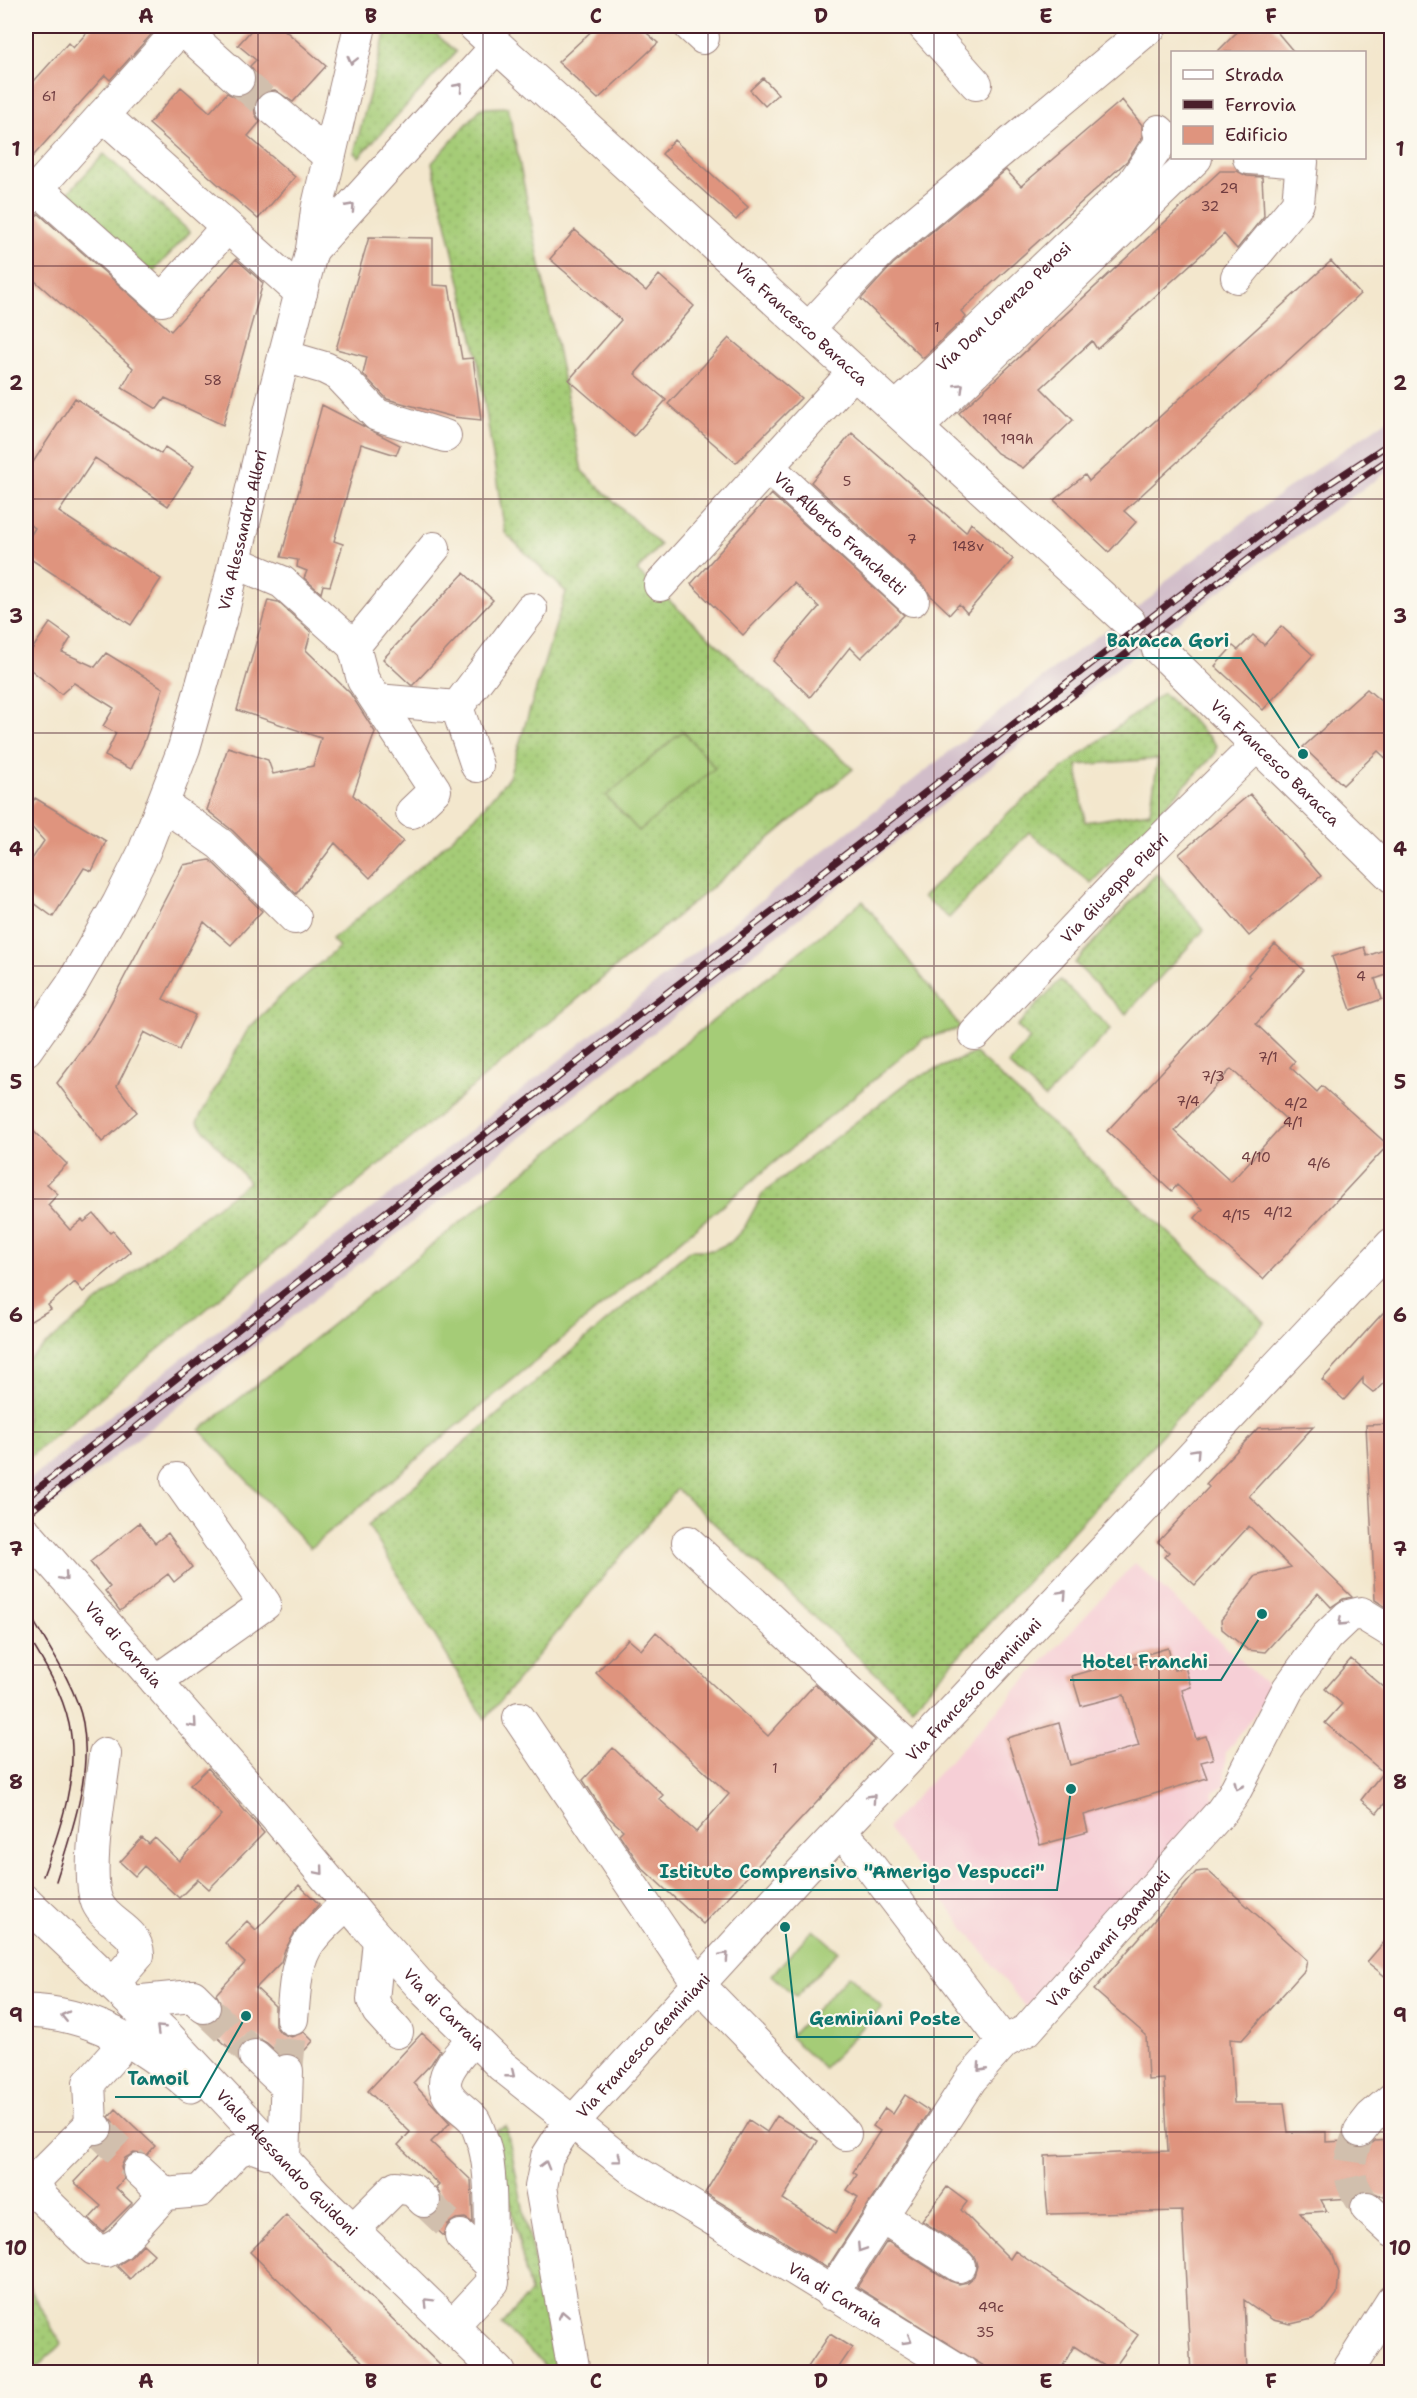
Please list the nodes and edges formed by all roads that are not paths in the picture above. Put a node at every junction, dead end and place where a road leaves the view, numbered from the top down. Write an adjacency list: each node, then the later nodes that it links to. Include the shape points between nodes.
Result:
1 (360, 26): 10 (street, Via Alessandro Allori, one-way to 10)
2 (924, 26): 6 (street)
3 (1151, 26): 19 (street, via 881,252)
4 (486, 36): 16 (street, Via Alessandro Allori, one-way to 4); 19 (main road, Via Francesco Baracca)
5 (238, 80): 8 (street, via 181,28)
6 (976, 84)
7 (272, 108): 10 (street)
8 (103, 116): 13 (street); 15 (street)
9 (1159, 130): 14 (street, Via Don Lorenzo Perosi, via 1158,145)
10 (329, 156): 16 (street, Via Alessandro Allori)
11 (1195, 159): 14 (street, Via Don Lorenzo Perosi)
12 (1263, 159): 17 (street, via 1302,162 1298,203)
13 (32, 195): 15 (street, via 162,300)
14 (1114, 218): 22 (street, Via Don Lorenzo Perosi)
15 (227, 227): 18 (street)
16 (312, 250): 18 (street, Via Alessandro Allori)
17 (1237, 277)
18 (301, 293): 20 (street, Via Alessandro Allori)
19 (808, 328): 21 (main road, Via Francesco Baracca)
20 (284, 356): 23 (street, via 339,375 377,415); 26 (street, Via Alessandro Allori)
21 (855, 371): 22 (main road, Via Francesco Baracca); 24 (street, Via Alberto Franchetti)
22 (907, 418): 30 (main road, Via Francesco Baracca)
23 (445, 436)
24 (768, 467): 27 (street, Via Alberto Franchetti); 28 (street, Via Alberto Franchetti)
25 (434, 548): 31 (street)
26 (235, 562): 31 (street, via 282,582); 37 (street, Via Alessandro Allori, via 200,697)
27 (660, 585)
28 (913, 600)
29 (531, 609): 34 (street)
30 (1129, 622)
31 (354, 646): 33 (street, via 363,680)
32 (1158, 648): 35 (main road, Via Francesco Baracca)
33 (377, 700): 34 (street); 38 (street, via 435,790)
34 (457, 707): 36 (street)
35 (1257, 745): 39 (main road, Via Francesco Baracca); 41 (street, Via Giuseppe Pietri, via 1123,877)
36 (477, 766)
37 (164, 805): 40 (street, via 220,844); 42 (street, Via Alessandro Allori, via 89,958)
38 (412, 812)
39 (1392, 876)
40 (295, 918)
41 (975, 1034)
42 (26, 1050)
43 (1387, 1252): 50 (street, Via Francesco Geminiani, one-way to 43)
44 (177, 1479): 48 (street, via 265,1604)
45 (26, 1533): 48 (street, Via di Carraia, one-way to 48)
46 (688, 1542): 50 (street)
47 (1392, 1632): 64 (street, Via Giovanni Sgambati, one-way to 64, via 1361,1613 1348,1616 1326,1637 1288,1689 1221,1812 1027,2030)
48 (156, 1681): 54 (street, Via di Carraia, one-way to 54)
49 (519, 1718): 56 (street)
50 (914, 1752): 52 (street, Via Francesco Geminiani, one-way to 50)
51 (105, 1754): 57 (street, via 92,1881 104,1913 138,1944 138,1955)
52 (840, 1832): 56 (street, Via Francesco Geminiani, one-way to 52); 64 (street, via 860,1852)
53 (26, 1902): 57 (main road, Viale Alessandro Guidoni)
54 (347, 1903): 55 (street, Via di Carraia); 60 (street, via 309,1941 302,1955)
55 (379, 1940): 62 (street, via 373,2000); 63 (street, Via di Carraia)
56 (699, 1985): 67 (street, Via Francesco Geminiani); 69 (street)
57 (123, 1993): 58 (street, via 193,1996); 70 (main road, Viale Alessandro Guidoni, one-way to 57, via 199,2068)
58 (204, 2007)
59 (26, 2010): 61 (main road, one-way to 59, via 56,2013)
60 (292, 2019)
61 (102, 2027): 70 (main road, via 170,2068); 72 (street, via 112,2034 118,2046 89,2083 94,2126 40,2175 36,2184 42,2198 94,2249 107,2252)
62 (397, 2032)
63 (473, 2039): 67 (street, Via di Carraia, one-way to 67); 79 (street, via 452,2065 445,2086 447,2095 475,2121 484,2147)
64 (1004, 2042): 75 (street, Via Giovanni Sgambati, one-way to 75, via 971,2079)
65 (255, 2056): 70 (street, via 287,2078)
66 (1392, 2099): 68 (street)
67 (572, 2123): 81 (street, Via di Carraia, one-way to 81, via 633,2170); 85 (street, Via Francesco Geminiani, one-way to 67, via 541,2187 549,2151)
68 (1360, 2131)
69 (845, 2134)
70 (275, 2156): 72 (street, via 251,2146 243,2147 200,2191); 76 (main road, Viale Alessandro Guidoni)
71 (139, 2170): 72 (street)
72 (165, 2194)
73 (423, 2201): 76 (street, via 413,2190 396,2187)
74 (1367, 2208): 77 (street)
75 (881, 2216): 80 (street); 81 (street, Via Giovanni Sgambati, one-way to 81)
76 (353, 2230): 83 (main road, Viale Alessandro Guidoni, one-way to 76)
77 (1392, 2230)
78 (461, 2236): 79 (street)
79 (491, 2265): 83 (street, via 494,2282)
80 (959, 2266)
81 (831, 2294): 86 (street, Via di Carraia, one-way to 86)
82 (1392, 2301): 87 (street)
83 (452, 2326): 84 (main road, Viale Alessandro Guidoni)
84 (499, 2373)
85 (574, 2373)
86 (962, 2373)
87 (1347, 2373)

